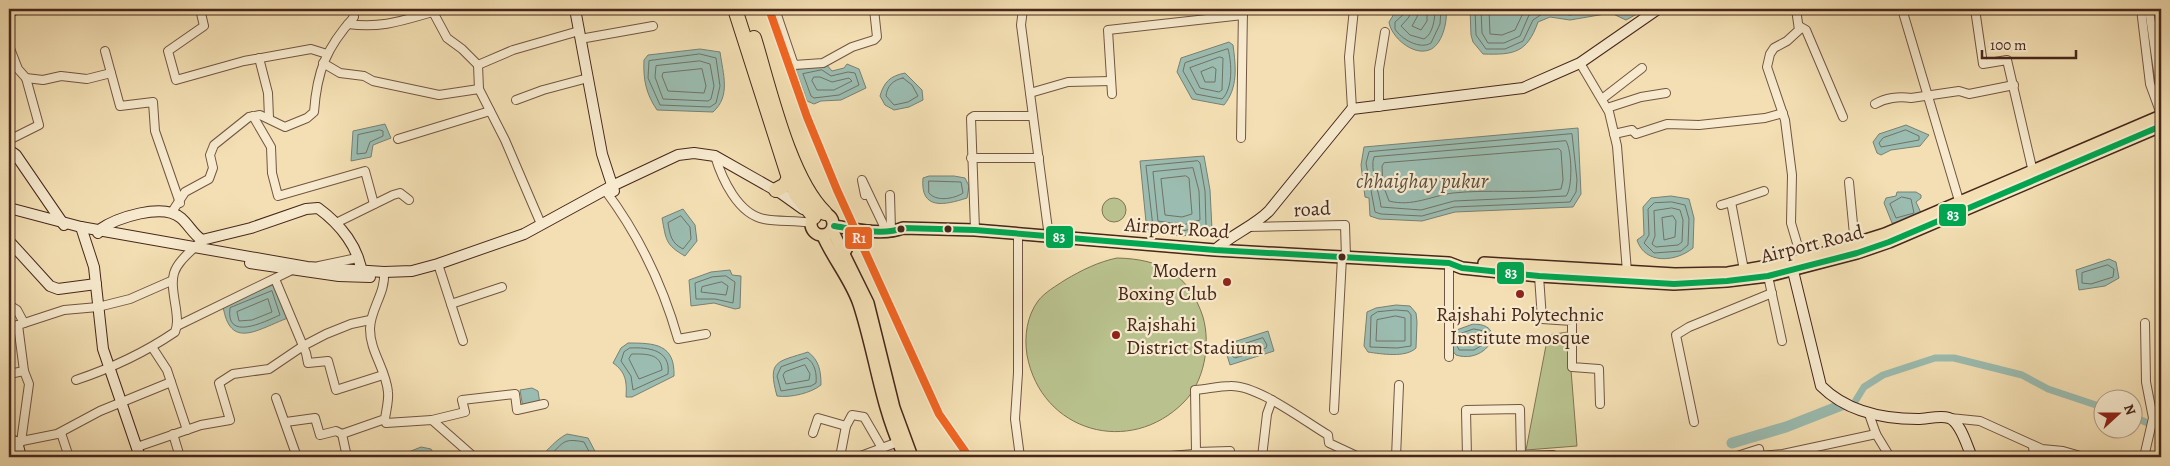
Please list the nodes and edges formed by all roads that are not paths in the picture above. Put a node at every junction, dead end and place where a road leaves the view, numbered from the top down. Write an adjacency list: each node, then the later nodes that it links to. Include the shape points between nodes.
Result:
1 (16, 9): 20 (main road)
2 (200, 9): 29 (street, via 204,26 168,51 176,80)
3 (444, 9): 18 (street)
4 (575, 9): 25 (main road)
5 (735, 9): 69 (highway)
6 (745, 9): 86 (highway, via 793,159)
7 (775, 9): 8 (street, via 794,65 809,66 874,40 877,37)
8 (874, 9)
9 (1023, 9): 41 (street, via 1021,25)
10 (1354, 9): 50 (street, via 1349,57)
11 (1658, 9): 31 (main road)
12 (1796, 9): 23 (street)
13 (1902, 9): 44 (street)
14 (1975, 9): 38 (street, via 1983,64 2007,60)
15 (2142, 9): 53 (street, via 2150,84)
16 (2149, 9): 40 (street)
17 (354, 10): 21 (street, via 354,17)
18 (430, 11): 21 (street, via 389,24); 32 (street, via 447,38)
19 (1243, 12): 37 (street, via 1108,30); 61 (street)
20 (9, 13)
21 (348, 24): 28 (street)
22 (653, 26): 25 (street)
23 (1799, 26): 52 (street, via 1787,41 1774,48 1766,67); 56 (street, via 1806,30)
24 (1384, 32): 48 (street, via 1378,70)
25 (580, 35): 32 (street, via 513,50); 36 (main road)
26 (9, 46): 35 (street, via 18,69)
27 (105, 51): 34 (street)
28 (327, 54): 29 (street, via 311,49); 30 (street)
29 (260, 58): 57 (street, via 268,92)
30 (323, 63): 39 (street, via 340,72 439,95); 57 (street, via 314,112 284,127)
31 (1580, 63): 45 (street); 48 (main road, via 1537,83 1510,91)
32 (478, 65): 39 (street)
33 (1642, 68): 45 (street)
34 (111, 73): 35 (street, via 87,78); 78 (street, via 120,106 153,102 155,131)
35 (26, 78): 63 (street, via 38,125)
36 (588, 78): 46 (street); 71 (main road)
37 (1111, 80): 41 (street, via 1068,82); 43 (street)
38 (2014, 85): 44 (street, via 1969,94 1959,91); 68 (street)
39 (479, 89): 51 (street)
40 (2161, 92)
41 (1030, 93): 55 (street)
42 (1666, 93): 49 (street)
43 (1112, 94)
44 (1927, 96): 47 (street, via 1882,100); 80 (street)
45 (1602, 99): 49 (street)
46 (516, 100)
47 (1875, 104)
48 (1379, 106): 50 (main road)
49 (1607, 108): 59 (street)
50 (1352, 109): 90 (main road, via 1269,211)
51 (490, 111): 62 (street); 87 (street)
52 (1783, 113): 59 (street, via 1699,125 1668,124 1636,134 1632,130); 104 (street, via 1791,158 1791,223)
53 (2161, 115): 60 (main road, Airport Road)
54 (252, 116): 57 (street); 78 (street, via 214,145 210,155 213,168 209,179 186,192); 79 (street, via 271,147 272,174 278,196 365,172)
55 (1033, 116): 65 (street, via 974,116 970,122); 66 (street)
56 (1843, 117)
57 (269, 118)
58 (2161, 126): 60 (main road, Airport Road)
59 (1614, 134): 111 (street)
60 (2123, 137): 68 (main road, Airport Road); 110 (main road, Airport Road, via 1889,242)
61 (1241, 138)
62 (398, 139)
63 (9, 140)
64 (9, 150): 88 (main road)
65 (971, 158): 66 (street); 93 (street)
66 (1039, 158): 96 (street)
67 (716, 160): 71 (main road, via 694,153 678,155); 72 (main road); 86 (main road, via 761,190); 86 (street, via 738,201 752,216 766,220)
68 (2033, 172): 80 (main road, Airport Road)
69 (789, 178): 72 (highway); 86 (highway, via 796,194)
70 (1849, 182): 98 (street)
71 (610, 190): 87 (main road); 107 (main road, via 526,236); 129 (street, via 667,300 678,338)
72 (776, 190): 86 (main road)
73 (1764, 191): 77 (street)
74 (865, 195): 89 (street, via 862,180)
75 (890, 195): 89 (street)
76 (409, 200): 79 (street, via 400,193)
77 (1731, 202): 81 (street); 109 (street)
78 (180, 203): 83 (street)
79 (374, 204): 85 (street)
80 (1960, 204): 98 (main road, Airport Road)
81 (1721, 205)
82 (9, 208): 88 (main road)
83 (172, 212): 94 (main road, via 139,213 113,220); 99 (main road, via 195,235)
84 (9, 214): 88 (main road)
85 (336, 223): 99 (main road, via 318,208 306,209); 103 (main road, via 345,232)
86 (822, 223): 89 (main road, Airport Road); 92 (main road, Airport Road); 101 (main road); 162 (main road, via 859,303 880,391)
87 (541, 224): 107 (main road, via 524,234)
88 (64, 226): 91 (main road)
89 (890, 227): 92 (main road, Airport Road); 93 (main road, Airport Road)
90 (1248, 227): 100 (main road); 102 (street, road, via 1345,225)
91 (81, 230): 94 (main road); 118 (main road, via 94,267)
92 (871, 230): 101 (main road, via 849,244)
93 (975, 230): 95 (main road, Airport Road)
94 (99, 232): 99 (main road)
95 (1018, 235): 96 (main road, Airport Road); 180 (street, via 1015,419)
96 (1049, 237): 100 (main road, Airport Road)
97 (9, 241): 118 (main road, via 50,286 58,289)
98 (1855, 245): 104 (main road, Airport Road)
99 (196, 246): 108 (main road); 117 (street, via 175,269)
100 (1215, 250): 102 (main road, Airport Road)
101 (844, 253): 179 (main road, via 868,303 894,408)
102 (1344, 257): 105 (main road, Airport Road); 147 (street)
103 (357, 258): 106 (street); 112 (main road)
104 (1802, 260): 109 (main road, Airport Road)
105 (1449, 263): 111 (main road, Airport Road); 114 (main road, Airport Road, via 1462,268); 134 (street)
106 (317, 266): 108 (main road); 112 (main road)
107 (438, 266): 113 (main road); 121 (street)
108 (292, 267): 112 (main road); 116 (street)
109 (1744, 270): 111 (main road, Airport Road, via 1675,274)
110 (1793, 271): 115 (main road, Airport Road); 148 (main road, via 1821,386 1836,398)
111 (1627, 272)
112 (362, 273): 113 (main road)
113 (384, 275): 124 (street, via 382,290)
114 (1539, 276): 115 (main road, Airport Road, via 1674,284); 146 (street, via 1542,319 1572,321 1572,367 1599,369)
115 (1768, 276): 120 (street)
116 (275, 279): 127 (street); 132 (street)
117 (171, 281): 123 (street, via 130,299); 127 (street)
118 (96, 284): 123 (main road)
119 (502, 287): 121 (street)
120 (1772, 293): 131 (street); 153 (street, via 1688,327 1676,335)
121 (451, 304): 130 (street)
122 (9, 305): 126 (street, via 17,310)
123 (98, 307): 126 (street, via 64,310); 135 (main road, via 103,349)
124 (370, 320): 132 (street, via 351,324); 138 (street, via 372,348)
125 (2145, 323): 191 (street, via 2146,382 2153,418)
126 (21, 324): 128 (street); 136 (street)
127 (177, 326): 133 (street, via 175,332)
128 (9, 328)
129 (706, 334)
130 (463, 341)
131 (1782, 342)
132 (303, 346): 138 (street, via 308,363 328,361 336,390); 155 (street, via 269,369 233,374 219,383 230,420)
133 (152, 347): 135 (street); 140 (street)
134 (1449, 357)
135 (110, 368): 139 (street); 144 (main road)
136 (24, 371): 137 (street); 161 (street, via 29,384)
137 (9, 374)
138 (383, 375): 150 (street, via 388,392)
139 (76, 380)
140 (171, 382): 144 (street); 155 (street)
141 (1399, 385): 184 (street)
142 (276, 398): 152 (street)
143 (1272, 400): 167 (street, via 1232,385 1195,390); 182 (street, via 1267,414); 183 (street, via 1328,435 1329,443)
144 (122, 402): 156 (street); 166 (main road)
145 (544, 404): 151 (street, via 517,410 515,394 462,400 465,412)
146 (1600, 404)
147 (1334, 410)
148 (1869, 414): 149 (main road, via 1915,419); 160 (street)
149 (1948, 418): 163 (street, via 1980,421); 188 (main road, via 1955,423)
150 (385, 419): 151 (street, via 386,423); 159 (street)
151 (432, 420): 175 (street)
152 (286, 422): 159 (street, via 315,418 320,435 336,431); 173 (street)
153 (1694, 422)
154 (846, 426): 157 (street, via 818,418); 164 (street, via 852,415 864,417); 176 (street)
155 (187, 430): 158 (street)
156 (61, 433): 161 (street); 171 (street)
157 (813, 433)
158 (173, 434): 166 (street); 172 (street)
159 (342, 434): 174 (street)
160 (1876, 434): 169 (street); 187 (street)
161 (16, 441): 170 (main road)
162 (898, 442): 164 (street); 178 (main road)
163 (2033, 446): 189 (street); 190 (street)
164 (882, 448): 177 (street)
165 (1230, 450): 167 (street)
166 (138, 452)
167 (1194, 454): 181 (street)
168 (1553, 456): 185 (street, via 1521,456 1520,408 1466,410)
169 (1760, 456): 186 (street, via 1759,449)
170 (21, 457)
171 (69, 457)
172 (180, 457)
173 (297, 457)
174 (346, 457)
175 (474, 457)
176 (840, 457)
177 (858, 457)
178 (904, 457)
179 (912, 457)
180 (1020, 457)
181 (1159, 457)
182 (1262, 457)
183 (1359, 457)
184 (1396, 457)
185 (1467, 457)
186 (1734, 457)
187 (1890, 457)
188 (1972, 457)
189 (2034, 457)
190 (2084, 457)
191 (2144, 457)

